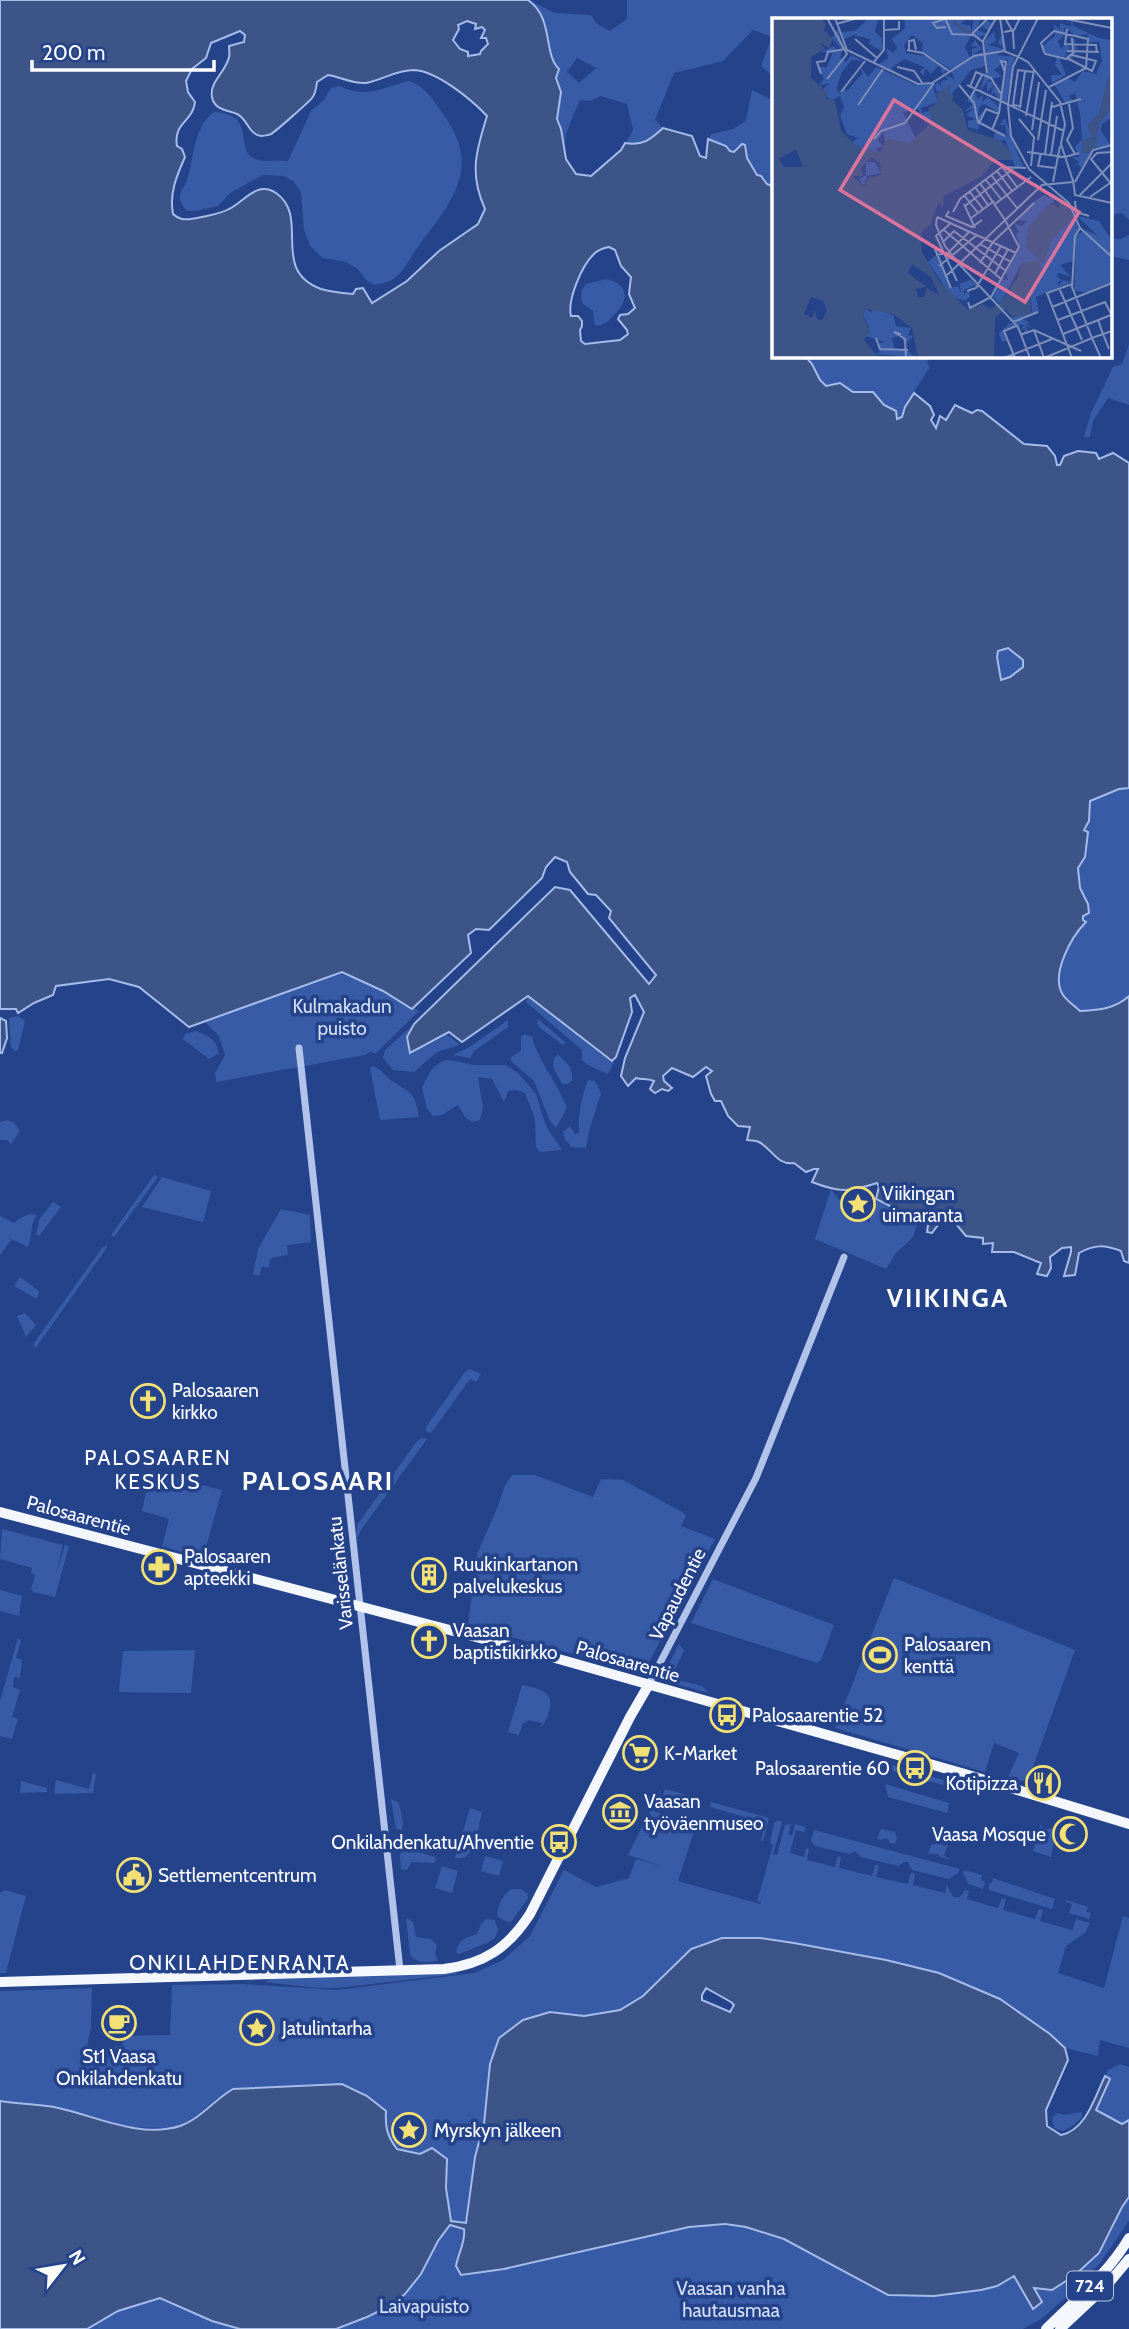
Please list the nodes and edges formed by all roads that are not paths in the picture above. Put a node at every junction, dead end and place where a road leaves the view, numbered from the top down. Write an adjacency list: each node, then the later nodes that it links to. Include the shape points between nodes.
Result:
1 (299, 1048): 4 (street, Varisselänkatu)
2 (844, 1257): 5 (street, Vapaudentie, via 757,1478)
3 (0, 1512): 4 (main road, Palosaarentie)
4 (360, 1607): 5 (main road, Palosaarentie); 7 (street, Varisselänkatu)
5 (648, 1686): 6 (main road, Palosaarentie); 7 (main road, Vapaudentie, via 520,1929 496,1952 471,1964)
6 (1126, 1822)
7 (400, 1970): 8 (main road, Vapaudentie)
8 (0, 1982)
9 (1129, 2238): 12 (main road, 724, via 1099,2278)
10 (1129, 2259): 11 (main road, 724)
11 (1061, 2328)
12 (1046, 2329)

